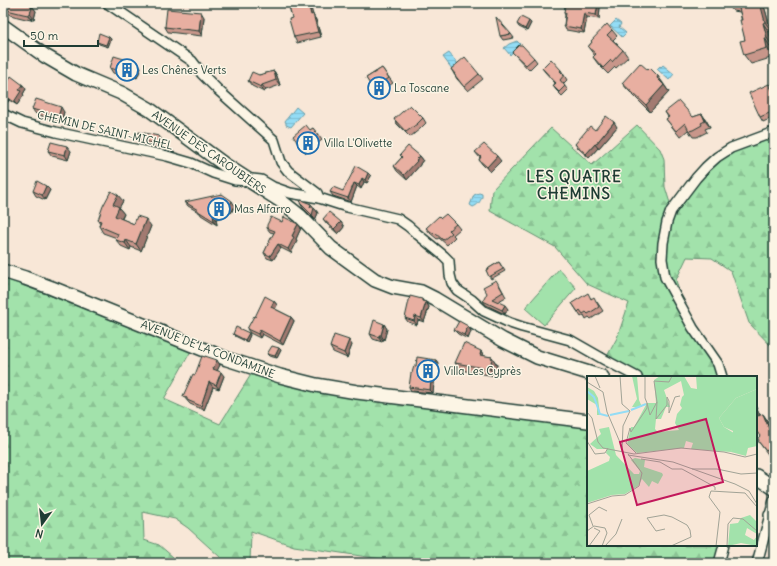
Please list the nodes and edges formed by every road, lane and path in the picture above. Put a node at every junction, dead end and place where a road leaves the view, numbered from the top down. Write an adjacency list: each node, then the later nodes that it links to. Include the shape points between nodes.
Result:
1 (107, 3): 6 (street, via 192,62 218,90 274,140 281,162 288,171 317,193)
2 (3, 26): 5 (street, AVENUE DES CAROUBIERS, via 76,74 121,93 149,109)
3 (3, 114): 5 (street, CHEMIN DE SAINT-MICHEL, via 22,123 167,156 235,180)
4 (774, 132): 10 (street, via 731,148 717,157 696,178 671,211 667,222 662,259 665,277 693,328 718,364)
5 (248, 181): 6 (street, CHEMIN DE SAINT-MICHEL, via 261,180 273,187); 8 (street, AVENUE DES CAROUBIERS, via 281,201 300,216 331,248 375,280 392,287 421,292 537,357)
6 (319, 198): 9 (street, CHEMIN DE SAINT-MICHEL, via 347,208 398,219 444,256 449,262 452,283 484,311 510,323 570,340)
7 (3, 271): 11 (street, AVENUE DE LA CONDAMINE, via 52,288 227,359 280,376 357,392)
8 (599, 376)
9 (635, 376)
10 (722, 376)
11 (587, 421)
12 (757, 477): 13 (street)
13 (774, 488)
14 (774, 500): 15 (street)
15 (769, 515): 16 (street); 19 (street)
16 (774, 527)
17 (724, 546): 18 (street)
18 (719, 563)
19 (757, 563)

